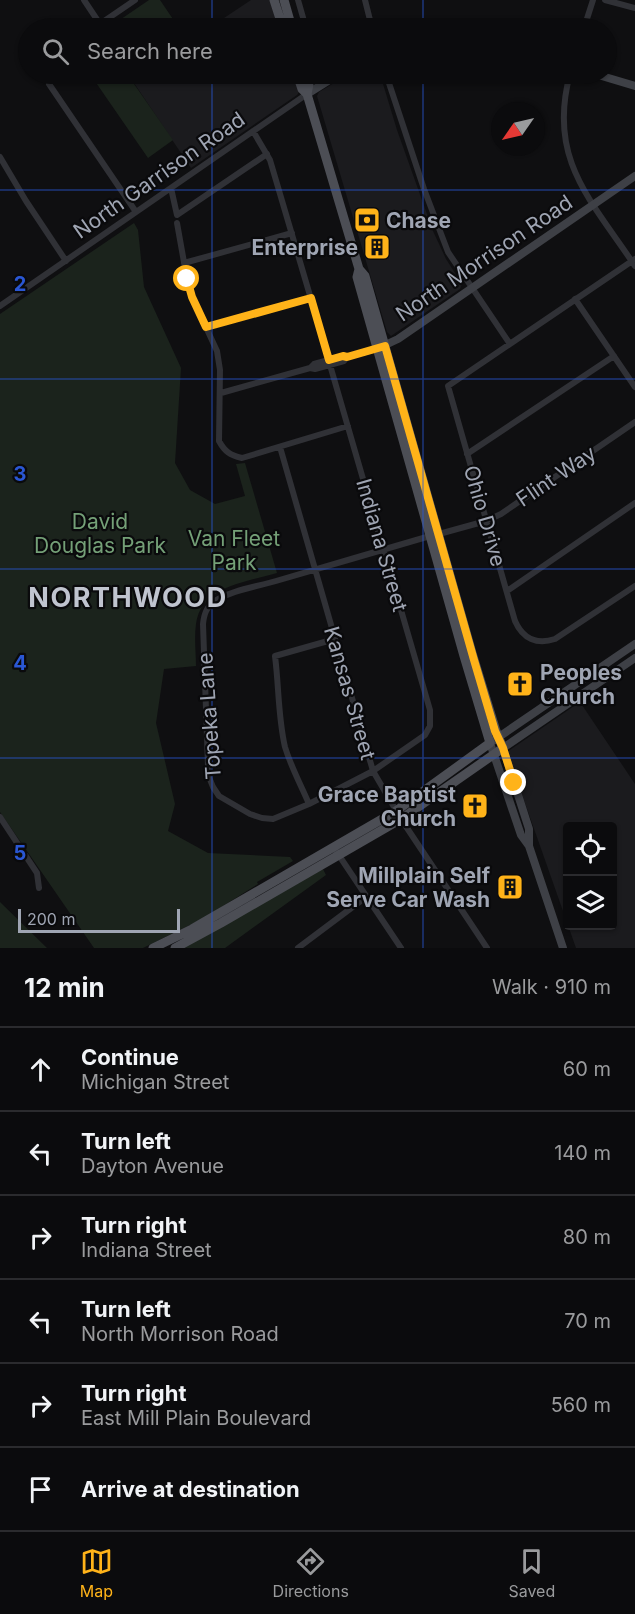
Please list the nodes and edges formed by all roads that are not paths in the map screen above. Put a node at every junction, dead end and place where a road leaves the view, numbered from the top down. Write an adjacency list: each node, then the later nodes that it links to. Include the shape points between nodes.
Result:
1 (84, 0): 10 (street)
2 (135, 0): 11 (street)
3 (274, 0): 12 (main road)
4 (284, 0): 13 (main road)
5 (297, 0): 14 (street)
6 (365, 0): 15 (street)
7 (593, 0): 16 (street)
8 (605, 0): 9 (street)
9 (635, 8)
10 (93, 18)
11 (109, 18)
12 (280, 18)
13 (289, 18)
14 (303, 18)
15 (370, 18)
16 (587, 18)
17 (617, 81): 24 (street)
18 (49, 84): 32 (street)
19 (300, 84): 25 (main road)
20 (309, 84): 25 (main road)
21 (316, 84): 25 (street, North Garrison Road)
22 (389, 84): 38 (street, via 440,234)
23 (568, 84): 31 (street, via 563,122 566,149)
24 (635, 86)
25 (307, 94): 26 (street, North Garrison Road); 44 (main road, via 359,269 357,278)
26 (253, 131): 27 (street, Indiana Street); 30 (street, North Garrison Road)
27 (267, 154): 33 (street); 34 (street, Indiana Street)
28 (0, 157): 35 (street)
29 (635, 176): 31 (street, North Morrison Road)
30 (171, 188): 32 (street, North Garrison Road); 33 (street)
31 (593, 205): 36 (street); 38 (street, North Morrison Road)
32 (136, 212): 35 (street, North Garrison Road)
33 (177, 219): 37 (street)
34 (292, 233): 37 (street); 39 (street, Indiana Street)
35 (66, 261): 41 (street, North Garrison Road)
36 (634, 262): 40 (street)
37 (184, 263): 42 (street, via 192,297)
38 (472, 288): 43 (street); 44 (street, North Morrison Road)
39 (311, 298): 42 (street); 46 (street, Indiana Street)
40 (575, 300): 43 (street); 45 (street)
41 (0, 306)
42 (206, 327): 48 (street, via 217,351)
43 (510, 344): 52 (street, Ohio Drive, via 448,386)
44 (381, 347): 46 (street, North Morrison Road); 55 (main road)
45 (614, 356): 47 (street); 52 (street)
46 (330, 362): 48 (street, North Morrison Road); 50 (street, Indiana Street)
47 (635, 387)
48 (221, 393): 51 (street, via 219,441 224,451 242,458)
49 (635, 422): 54 (street, Flint Way)
50 (348, 426): 51 (street); 56 (street, Indiana Street)
51 (280, 447): 57 (street, Kansas Street)
52 (467, 454): 54 (street, Ohio Drive)
53 (635, 503): 59 (street)
54 (486, 521): 55 (street, Flint Way); 59 (street, Ohio Drive)
55 (435, 535): 56 (street, Flint Way); 65 (main road)
56 (383, 550): 57 (street, Flint Way); 64 (street, Indiana Street, via 430,710)
57 (315, 570): 60 (street, Flint Way, via 223,596); 61 (street, Kansas Street)
58 (635, 586): 59 (street, Ohio Drive, via 547,642 531,640 518,629)
59 (507, 591)
60 (208, 606): 69 (street, Topeka Lane, via 202,624 208,766 213,787 219,796 262,818 273,819)
61 (335, 639): 68 (street, Kansas Street); 69 (street, via 275,657 285,746)
62 (635, 644): 65 (street)
63 (635, 658): 66 (street)
64 (430, 726): 68 (street, Topeka Lane, via 425,735)
65 (494, 740): 66 (main road); 67 (street); 70 (main road)
66 (503, 748): 67 (main road); 72 (street, via 529,829)
67 (494, 754): 70 (main road); 72 (street, via 520,835)
68 (373, 771): 69 (street, Topeka Lane); 70 (street, Kansas Street)
69 (309, 804)
70 (398, 815): 73 (main road); 82 (street, Kansas Street)
71 (0, 817): 74 (street, via 38,873)
72 (529, 846): 83 (street)
73 (336, 852): 75 (street); 77 (main road); 78 (main road)
74 (39, 888)
75 (366, 897): 76 (street); 81 (street)
76 (307, 942): 79 (street); 80 (street)
77 (153, 948)
78 (175, 948)
79 (298, 948)
80 (311, 948)
81 (401, 948)
82 (487, 948)
83 (563, 948)

